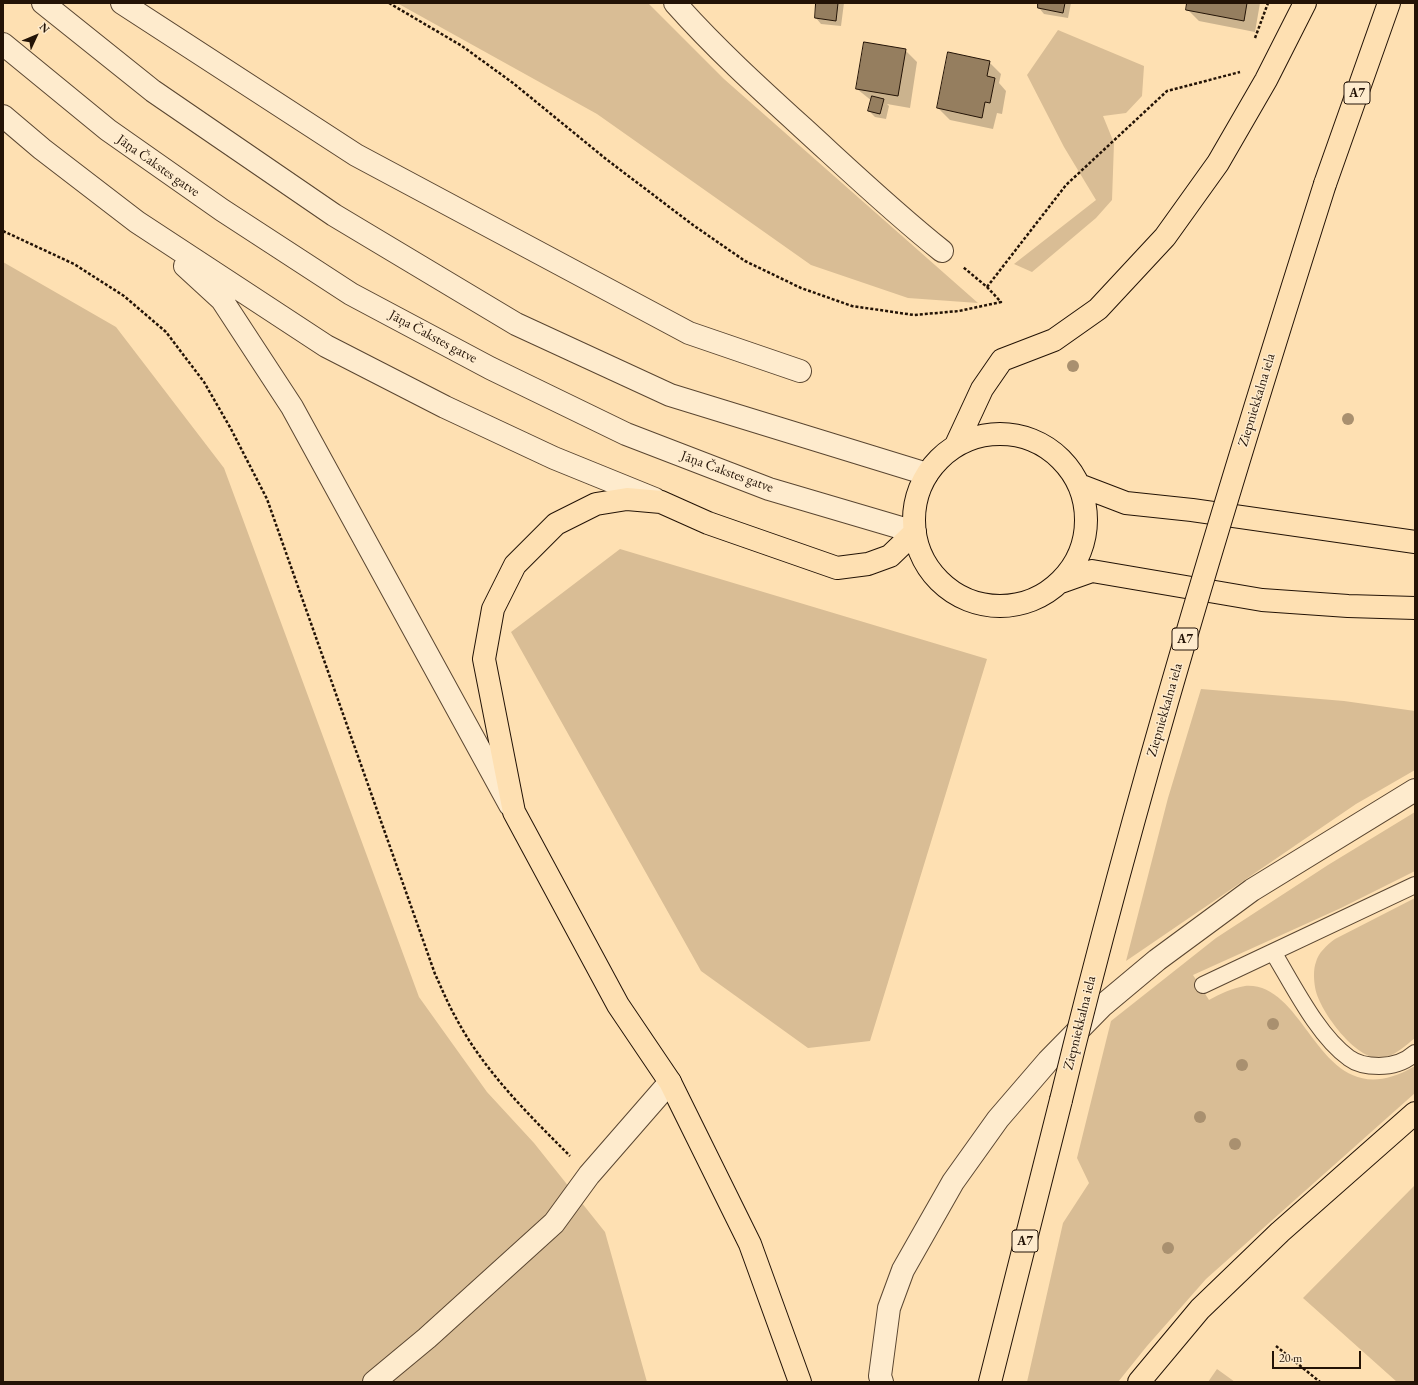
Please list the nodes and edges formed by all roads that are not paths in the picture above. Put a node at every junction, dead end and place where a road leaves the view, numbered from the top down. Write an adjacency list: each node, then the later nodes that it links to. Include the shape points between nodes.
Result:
1 (43, 3): 12 (street, via 153,91 334,215 516,324 670,395)
2 (122, 3): 10 (street, via 356,155 689,333)
3 (675, 3): 9 (street, via 706,38 896,215)
4 (1305, 3): 11 (highway, via 1266,80 1218,163 1165,237 1098,309 1054,340 1002,360 982,389)
5 (1389, 3): 30 (highway, Ziepniekkalna iela / A7, bridge, via 1325,184 1249,424 1176,671 1090,980)
6 (3, 44): 15 (street, Jāņa Čakstes gatve, via 108,130 222,210 351,294 469,357 626,434 769,489)
7 (3, 116): 8 (street)
8 (137, 222): 14 (street, via 326,346 445,407 554,458); 20 (street, via 222,300 292,407)
9 (942, 251)
10 (800, 371)
11 (956, 445): 12 (highway, via 940,458); 13 (highway, via 975,437 996,433 1030,439 1054,452 1069,467)
12 (927, 474): 15 (highway, via 918,492 914,512)
13 (1079, 485): 16 (highway, via 1126,503); 17 (highway, via 1086,505 1087,526 1074,566)
14 (661, 502): 15 (highway, via 708,523 836,568 868,564 890,556); 20 (highway, via 627,499 596,504 556,524 515,565 493,609 484,659)
15 (915, 532): 17 (highway, via 920,552 930,570 945,586 963,597 982,604 1003,606 1024,603 1044,594)
16 (1415, 542)
17 (1060, 582): 18 (highway, via 1092,571 1262,600)
18 (1415, 608)
19 (1415, 790): 29 (street, via 1252,890 1157,960 1102,1006 1048,1061 998,1119 953,1182 903,1270 889,1308 880,1376)
20 (514, 812): 25 (highway, via 618,1005)
21 (1415, 884): 22 (lane)
22 (1273, 952): 23 (lane); 24 (lane, via 1309,1012 1335,1047 1350,1060 1370,1066 1391,1066 1410,1058)
23 (1203, 985)
24 (1415, 1053)
25 (670, 1082): 27 (street, via 589,1175 554,1223 427,1338); 28 (highway, via 750,1244)
26 (1415, 1113): 31 (highway, via 1280,1232 1200,1309)
27 (374, 1382)
28 (800, 1382)
29 (882, 1382)
30 (990, 1382)
31 (1139, 1382)

